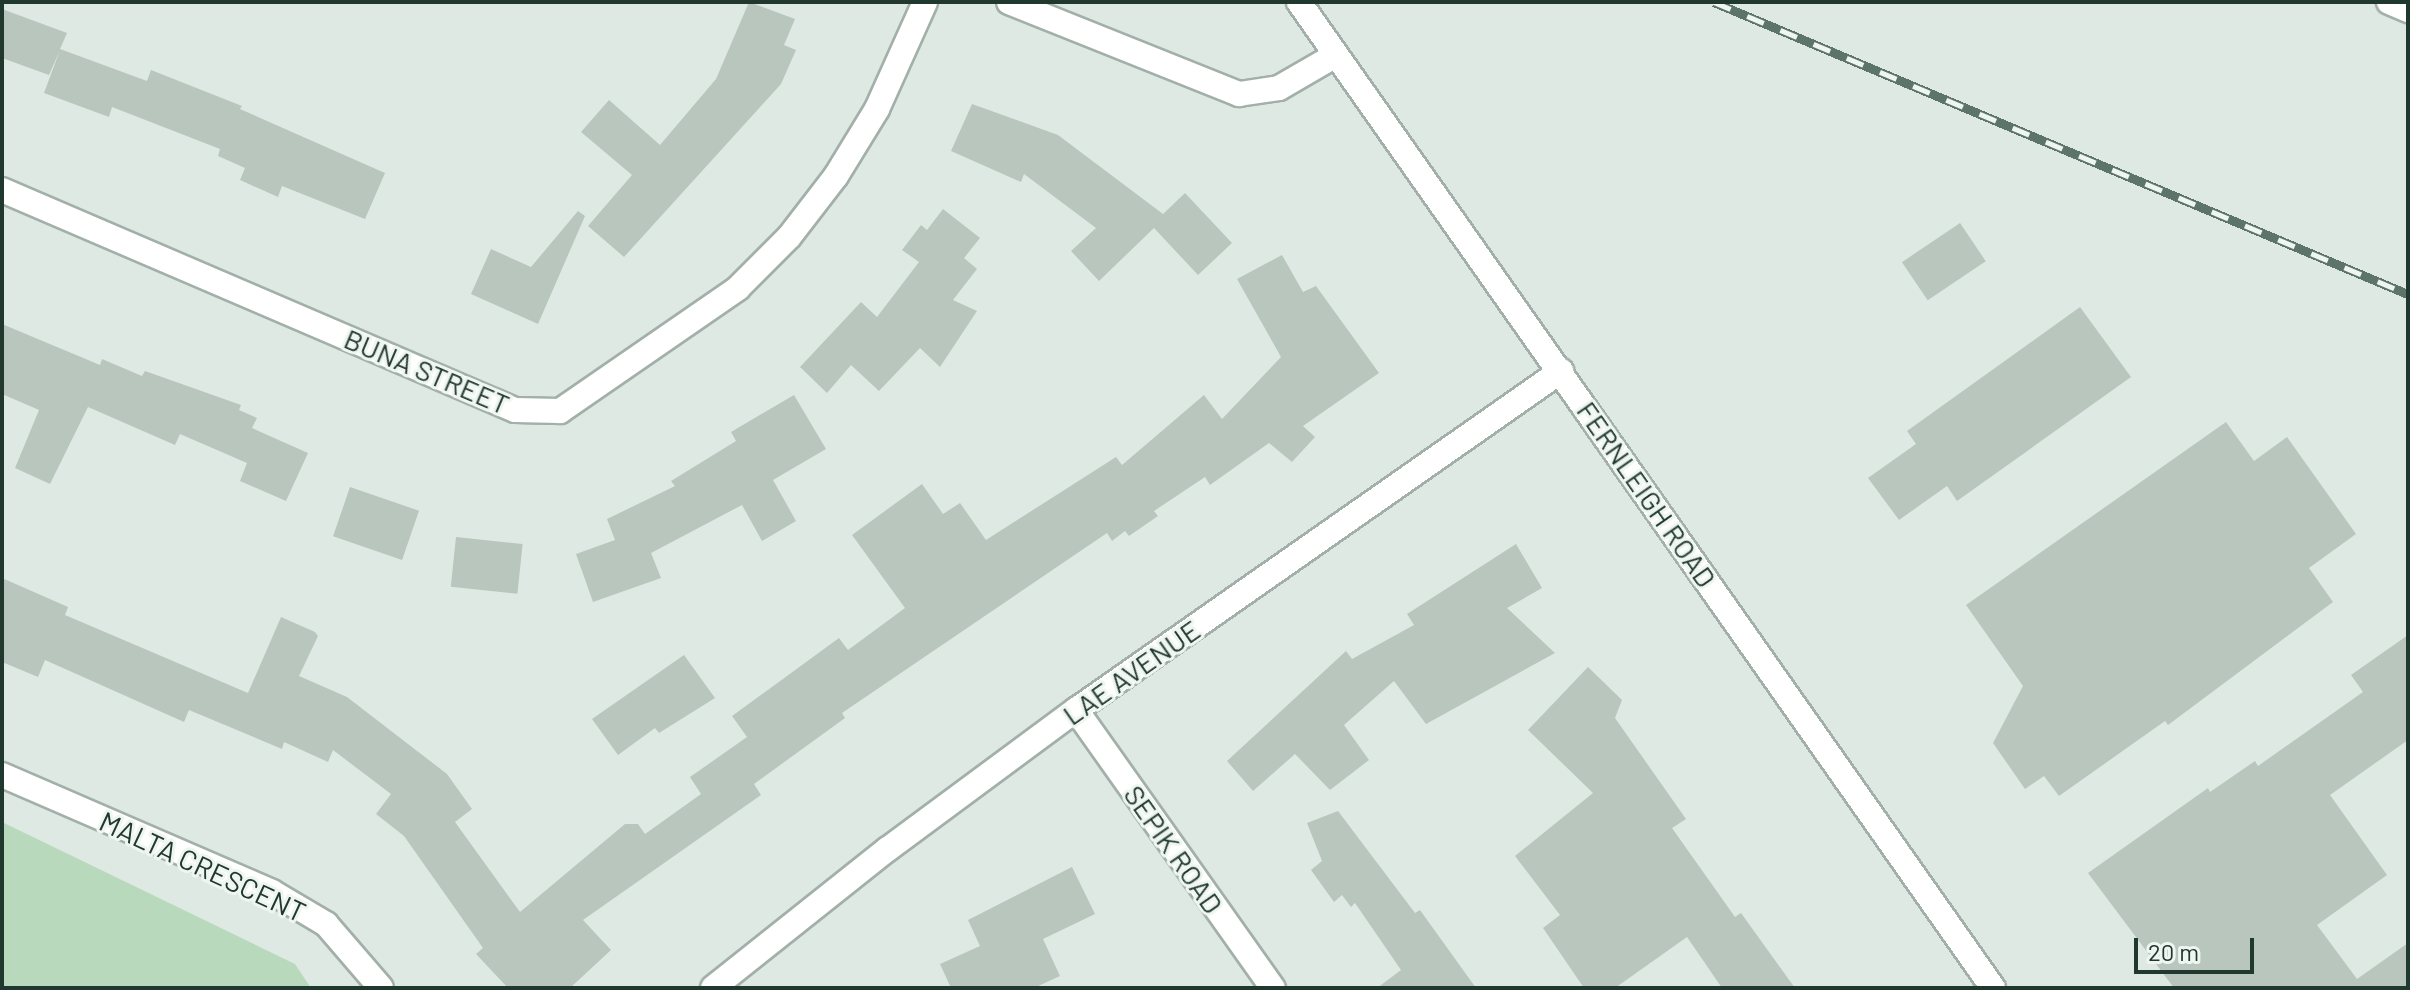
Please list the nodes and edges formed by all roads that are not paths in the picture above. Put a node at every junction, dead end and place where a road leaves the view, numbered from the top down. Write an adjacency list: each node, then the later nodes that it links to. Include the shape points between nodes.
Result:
1 (925, 2): 7 (street, BUNA STREET, via 877,109 836,176 789,237 738,288 560,411 515,410)
2 (1009, 2): 6 (street, via 1239,94 1279,88)
3 (1299, 2): 6 (street, FERNLEIGH ROAD)
4 (2389, 2): 5 (street)
5 (2408, 10)
6 (1336, 55): 8 (street, FERNLEIGH ROAD)
7 (2, 190)
8 (1561, 371): 9 (street, LAE AVENUE); 14 (street, FERNLEIGH ROAD)
9 (1076, 710): 12 (street, LAE AVENUE, via 862,868); 13 (street, SEPIK ROAD)
10 (2, 775): 11 (street, MALTA CRESCENT, via 272,892 326,924)
11 (381, 988)
12 (713, 988)
13 (1273, 988)
14 (1993, 988)

